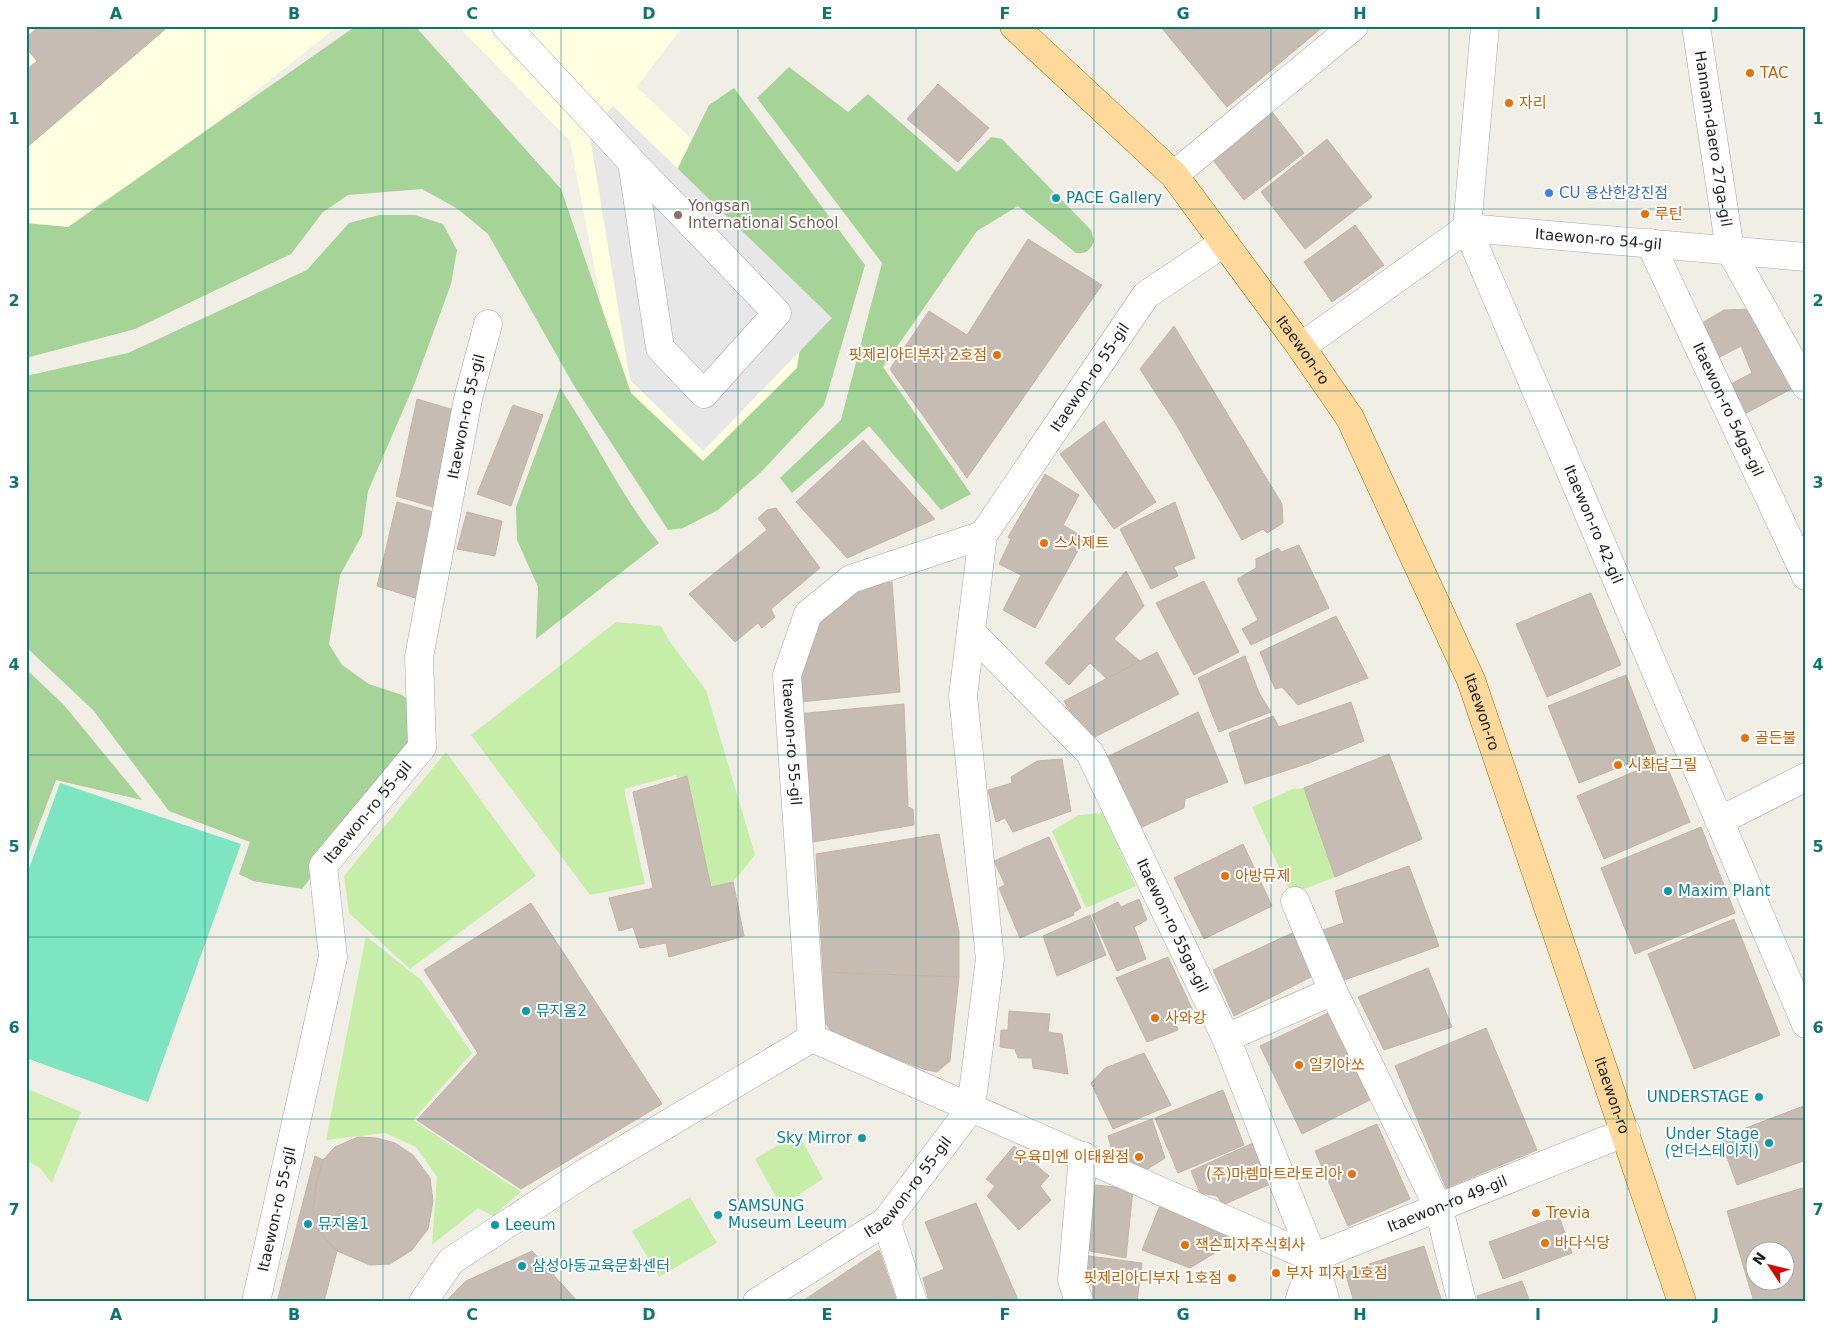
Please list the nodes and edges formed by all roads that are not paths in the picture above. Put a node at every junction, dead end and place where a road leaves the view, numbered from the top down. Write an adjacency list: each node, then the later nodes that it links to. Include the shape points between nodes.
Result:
1 (506, 26): 6 (street)
2 (1014, 26): 7 (main road, Itaewon-ro)
3 (1354, 26): 7 (street)
4 (1485, 26): 8 (street)
5 (1696, 26): 11 (street, Hannam-daero 27ga-gil)
6 (632, 162): 6 (street, via 660,348 704,394 777,312)
7 (1174, 176): 10 (main road, Itaewon-ro)
8 (1467, 228): 9 (street, Itaewon-ro 54-gil); 14 (street); 20 (street, Itaewon-ro 42-gil)
9 (1650, 243): 11 (street, Itaewon-ro 54-gil); 17 (street, Itaewon-ro 54ga-gil)
10 (1222, 244): 14 (main road, Itaewon-ro); 16 (street, Itaewon-ro 55-gil, via 1146,295)
11 (1730, 250): 12 (street, Itaewon-ro 54-gil); 15 (street)
12 (1806, 257)
13 (488, 324): 33 (street, Itaewon-ro 55-gil, via 468,398 419,657 422,747 323,866 333,957)
14 (1301, 347): 27 (main road, Itaewon-ro, via 1350,418 1471,680)
15 (1806, 386)
16 (983, 535): 18 (street, Itaewon-ro 55-gil); 24 (street, Itaewon-ro 55-gil, via 851,578 808,614 787,675)
17 (1806, 576)
18 (971, 632): 25 (street, Itaewon-ro 55ga-gil, via 1090,753); 26 (street, Itaewon-ro 55-gil, via 963,696 990,959)
19 (1806, 777): 20 (street)
20 (1720, 821): 23 (street, Itaewon-ro 42-gil)
21 (1295, 901): 22 (street)
22 (1333, 991): 25 (street); 29 (street)
23 (1806, 1024)
24 (812, 1038): 26 (street); 34 (street, via 583,1174 451,1261)
25 (1226, 1038): 31 (street, Itaewon-ro 55ga-gil)
26 (970, 1108): 28 (street); 30 (street, Itaewon-ro 55-gil)
27 (1626, 1132): 29 (street, Itaewon-ro 49-gil); 40 (main road, Itaewon-ro)
28 (1083, 1156): 31 (street); 36 (street, via 1072,1280)
29 (1439, 1208): 31 (street, Itaewon-ro 49-gil); 39 (street)
30 (886, 1221): 32 (street, Itaewon-ro 55-gil); 35 (street)
31 (1313, 1258): 37 (street); 38 (street, Itaewon-ro 55ga-gil)
32 (758, 1301)
33 (256, 1302)
34 (424, 1302)
35 (913, 1302)
36 (1078, 1302)
37 (1299, 1302)
38 (1326, 1302)
39 (1462, 1302)
40 (1682, 1302)

